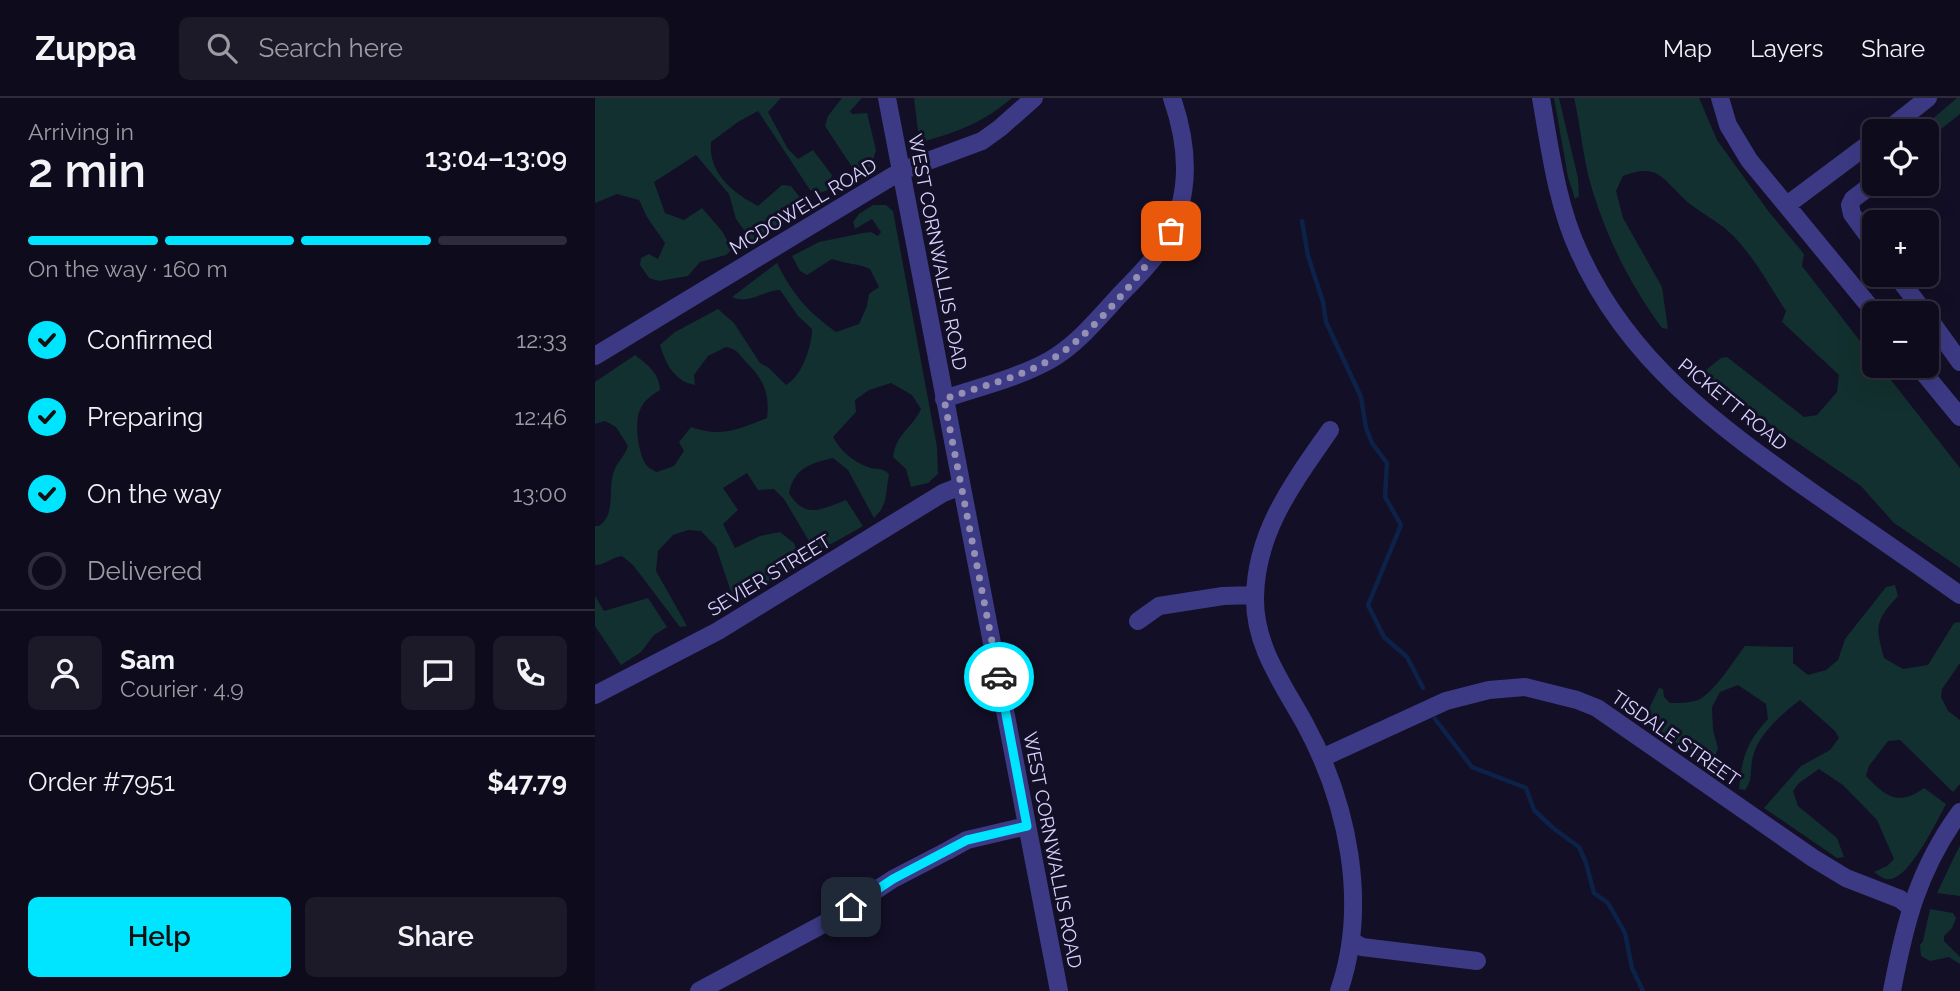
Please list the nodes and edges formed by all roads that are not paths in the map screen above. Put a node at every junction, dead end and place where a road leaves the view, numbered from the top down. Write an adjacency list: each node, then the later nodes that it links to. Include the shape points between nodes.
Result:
1 (887, 98): 9 (street, WEST CORNWALLIS ROAD)
2 (1034, 98): 9 (street, MCDOWELL ROAD, via 982,141)
3 (1172, 98): 18 (street, via 1184,138 1183,194 1171,231 1155,256 1088,330 1052,359)
4 (1541, 98): 23 (street, PICKETT ROAD, via 1575,241 1595,283 1634,343 1715,421)
5 (1720, 98): 11 (street, via 1728,125 1744,152)
6 (1928, 98): 7 (street)
7 (1901, 119)
8 (1862, 149): 11 (street)
9 (901, 171): 15 (street, MCDOWELL ROAD); 18 (street, WEST CORNWALLIS ROAD)
10 (1862, 192): 12 (street, via 1850,205)
11 (1787, 205): 13 (street)
12 (1862, 228)
13 (1865, 301)
14 (1939, 333): 16 (street)
15 (595, 356)
16 (1960, 362)
17 (1928, 378): 19 (street)
18 (944, 399): 21 (street, WEST CORNWALLIS ROAD)
19 (1960, 416)
20 (1330, 430): 22 (street, via 1277,509 1265,541)
21 (961, 486): 25 (street, SEVIER STREET, via 718,631); 28 (street, WEST CORNWALLIS ROAD)
22 (1255, 595): 24 (street, via 1159,606); 26 (street, via 1257,622 1274,673)
23 (1960, 595)
24 (1138, 621)
25 (595, 695)
26 (1322, 758): 29 (street, TISDALE STREET, via 1467,694 1525,687 1537,690 1597,708 1813,858); 30 (street, via 1346,839)
27 (1960, 812): 29 (street)
28 (1027, 826): 32 (street, via 957,845); 33 (street, WEST CORNWALLIS ROAD)
29 (1910, 907): 35 (street)
30 (1351, 941): 31 (street, via 1362,947); 34 (street)
31 (1477, 961)
32 (699, 991)
33 (1059, 991)
34 (1339, 991)
35 (1892, 991)

